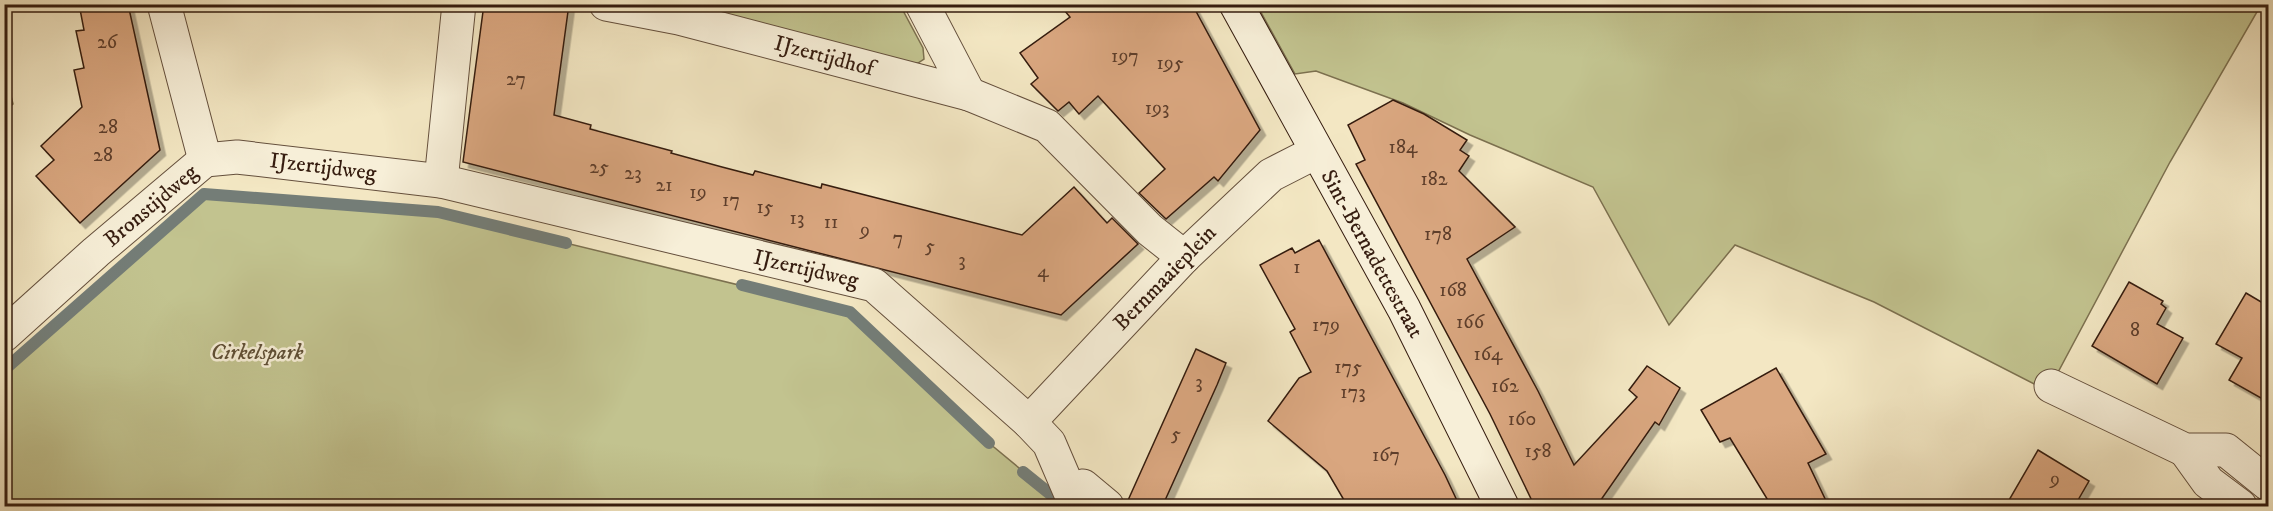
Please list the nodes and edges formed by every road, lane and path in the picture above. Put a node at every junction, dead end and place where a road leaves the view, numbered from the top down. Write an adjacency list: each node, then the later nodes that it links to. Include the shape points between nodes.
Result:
1 (164, 4): 9 (street, Bronstijdweg)
2 (459, 4): 10 (street)
3 (606, 4): 6 (street, IJzertijdhof)
4 (922, 4): 7 (street)
5 (1236, 4): 8 (street, Sint-Bernadettestraat)
6 (680, 11): 7 (street, IJzertijdhof)
7 (969, 94): 11 (street, IJzertijdhof, via 1047,126 1150,230)
8 (1316, 152): 11 (street, Bernmaaieplein, via 1271,174); 18 (street, Sint-Bernadettestraat, via 1404,309)
9 (205, 160): 10 (street, IJzertijdweg, via 237,156); 12 (street, Bronstijdweg)
10 (441, 181): 14 (street, IJzertijdweg, via 874,285)
11 (1184, 256): 14 (street, Bernmaaieplein)
12 (4, 335)
13 (2050, 386): 15 (street)
14 (1029, 422): 17 (street, IJzertijdweg, via 1049,443)
15 (2185, 450): 16 (street, via 2226,450); 19 (street, via 2208,482)
16 (2268, 484)
17 (1086, 501)
18 (1502, 507)
19 (2240, 507)

